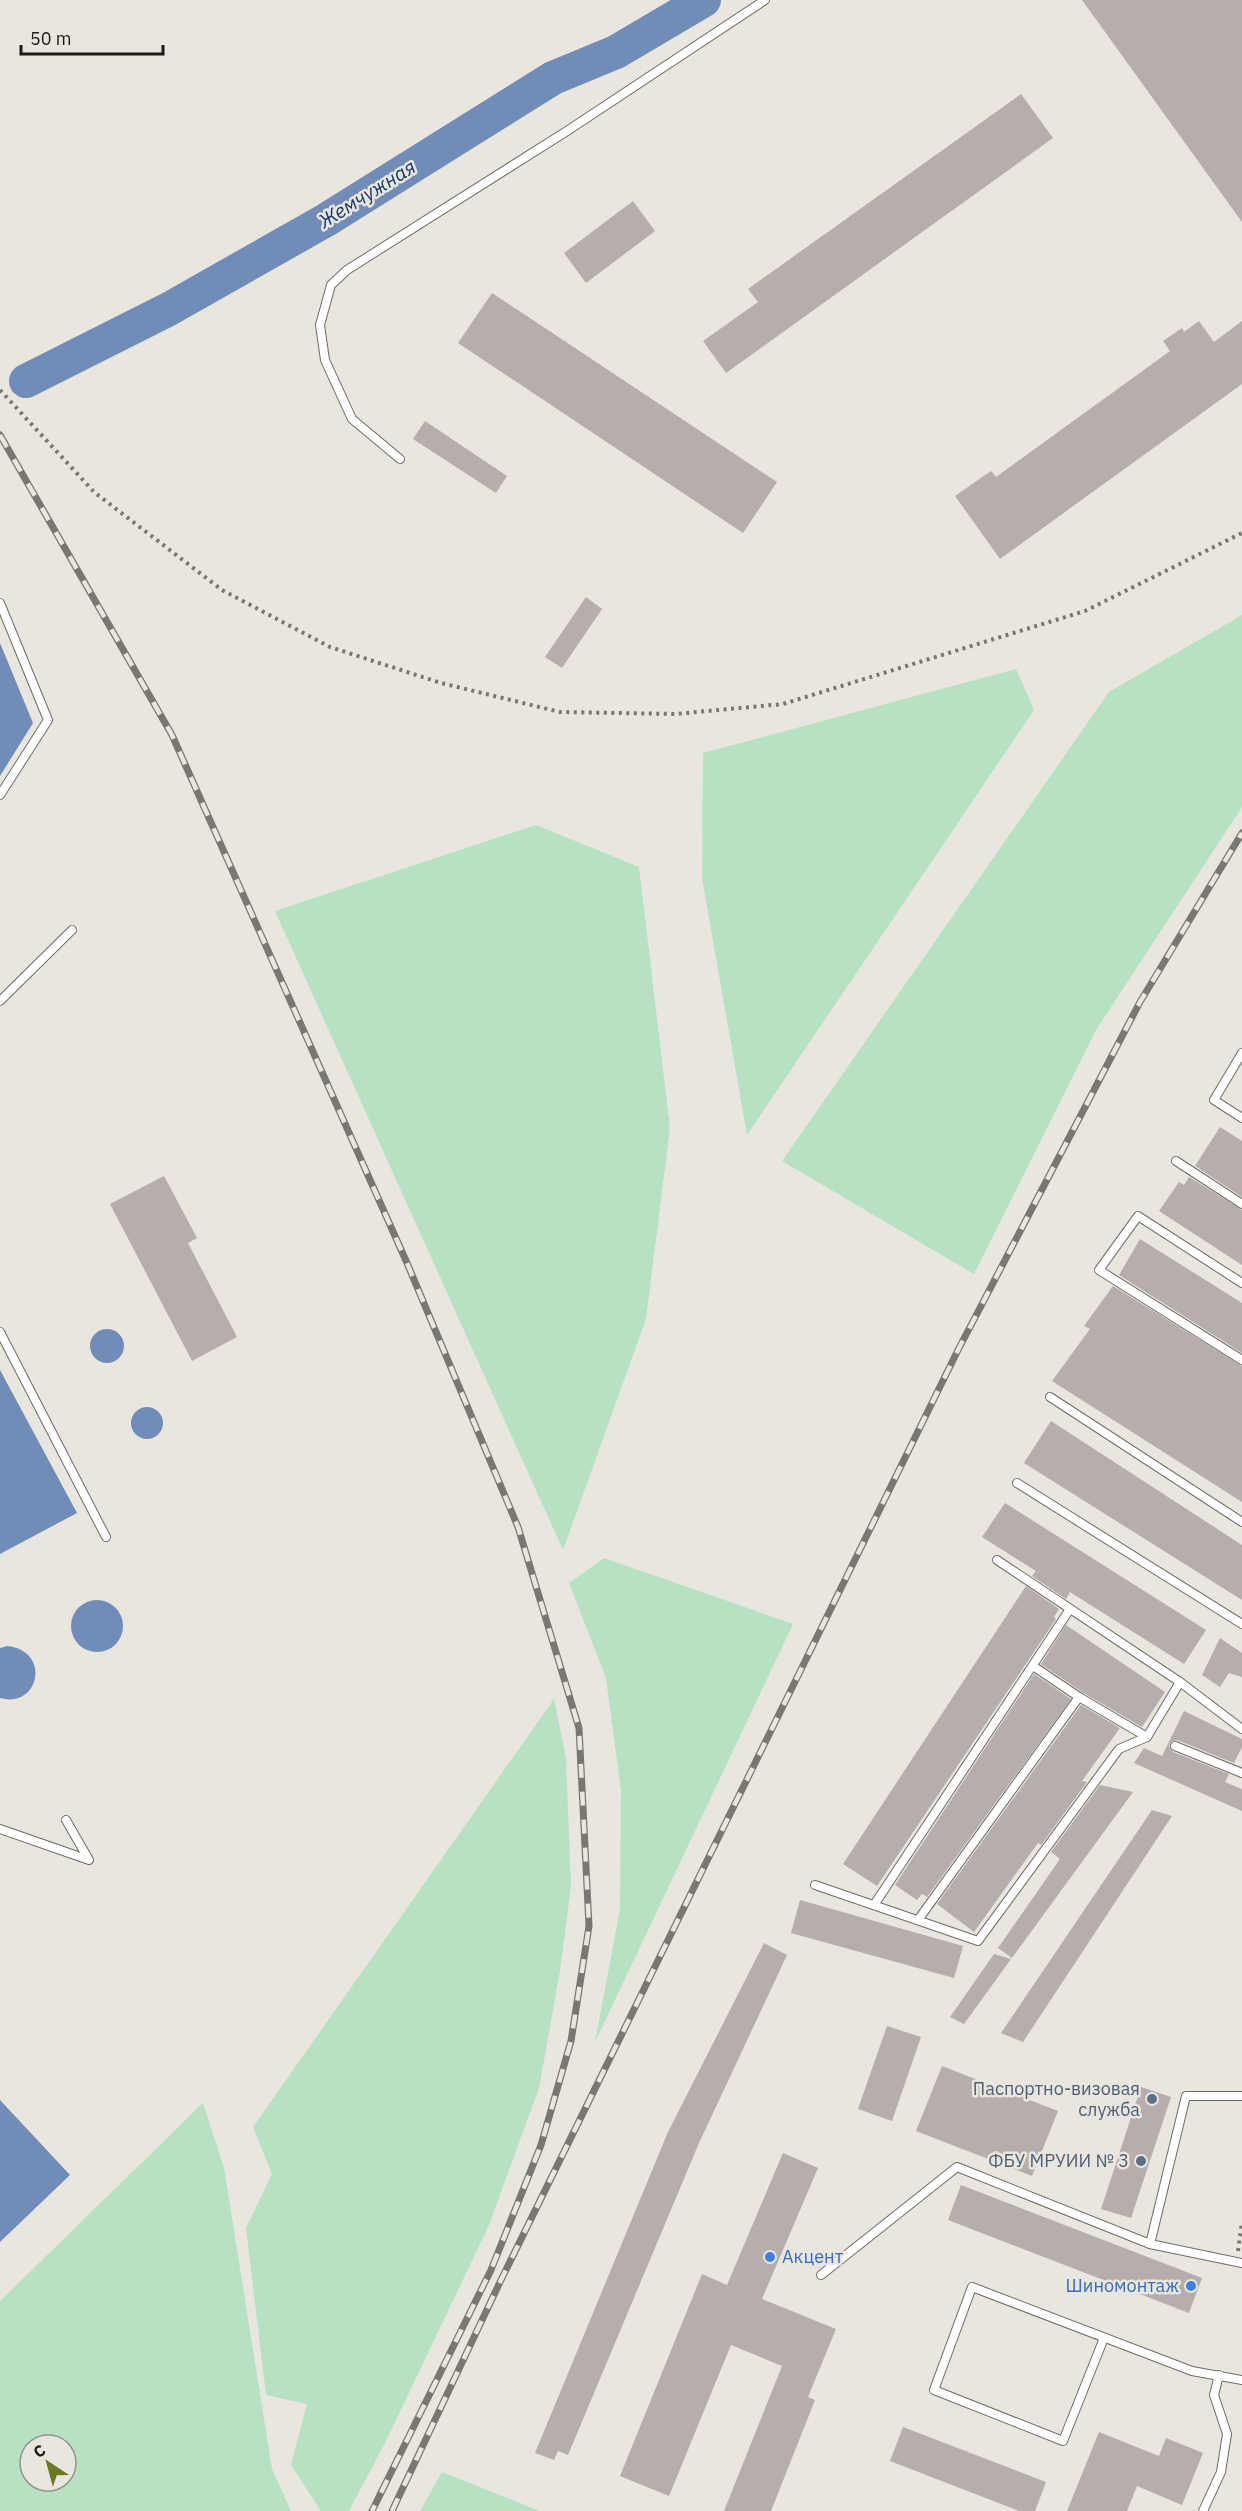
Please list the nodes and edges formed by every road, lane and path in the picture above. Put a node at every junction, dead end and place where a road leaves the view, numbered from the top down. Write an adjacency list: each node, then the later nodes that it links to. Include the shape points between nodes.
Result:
1 (765, 0): 3 (lane, via 347,270 330,285 320,325 325,360 352,419)
2 (0, 390): 4 (path, via 94,492 222,590 330,647 441,683 560,712 675,714 783,704 1085,611)
3 (400, 459)
4 (1242, 533)
5 (0, 603): 6 (lane, via 48,720)
6 (0, 795)
7 (72, 930): 8 (lane)
8 (0, 1001)
9 (1242, 1053): 10 (lane, via 1214,1100)
10 (1242, 1118)
11 (1176, 1161): 12 (lane)
12 (1242, 1204)
13 (1242, 1283): 15 (lane, via 1138,1216 1099,1270)
14 (0, 1332): 19 (lane)
15 (1242, 1360)
16 (1050, 1396): 18 (lane)
17 (1017, 1483): 22 (lane)
18 (1242, 1522)
19 (106, 1537)
20 (997, 1560): 21 (lane)
21 (1070, 1609): 23 (lane); 24 (lane)
22 (1242, 1624)
23 (1033, 1666): 25 (lane); 33 (lane)
24 (1180, 1682): 26 (lane); 27 (lane)
25 (1079, 1696): 27 (lane); 34 (lane)
26 (1242, 1729)
27 (1147, 1737): 34 (lane, via 1119,1749 978,1941)
28 (1175, 1746): 29 (lane)
29 (1242, 1773)
30 (66, 1820): 31 (lane, via 88,1860)
31 (0, 1829)
32 (815, 1885): 33 (lane)
33 (874, 1905): 34 (lane)
34 (918, 1920)
35 (1242, 2096): 37 (lane, via 1186,2096)
36 (1242, 2222): 38 (path)
37 (1150, 2244): 38 (lane); 39 (lane, via 957,2167)
38 (1239, 2263)
39 (821, 2275)
40 (1104, 2338): 40 (lane, via 972,2287 934,2390 1063,2441); 41 (lane, via 1192,2371)
41 (1219, 2375): 42 (lane); 43 (lane, via 1214,2395 1227,2434 1221,2472)
42 (1242, 2380)
43 (1203, 2511)

